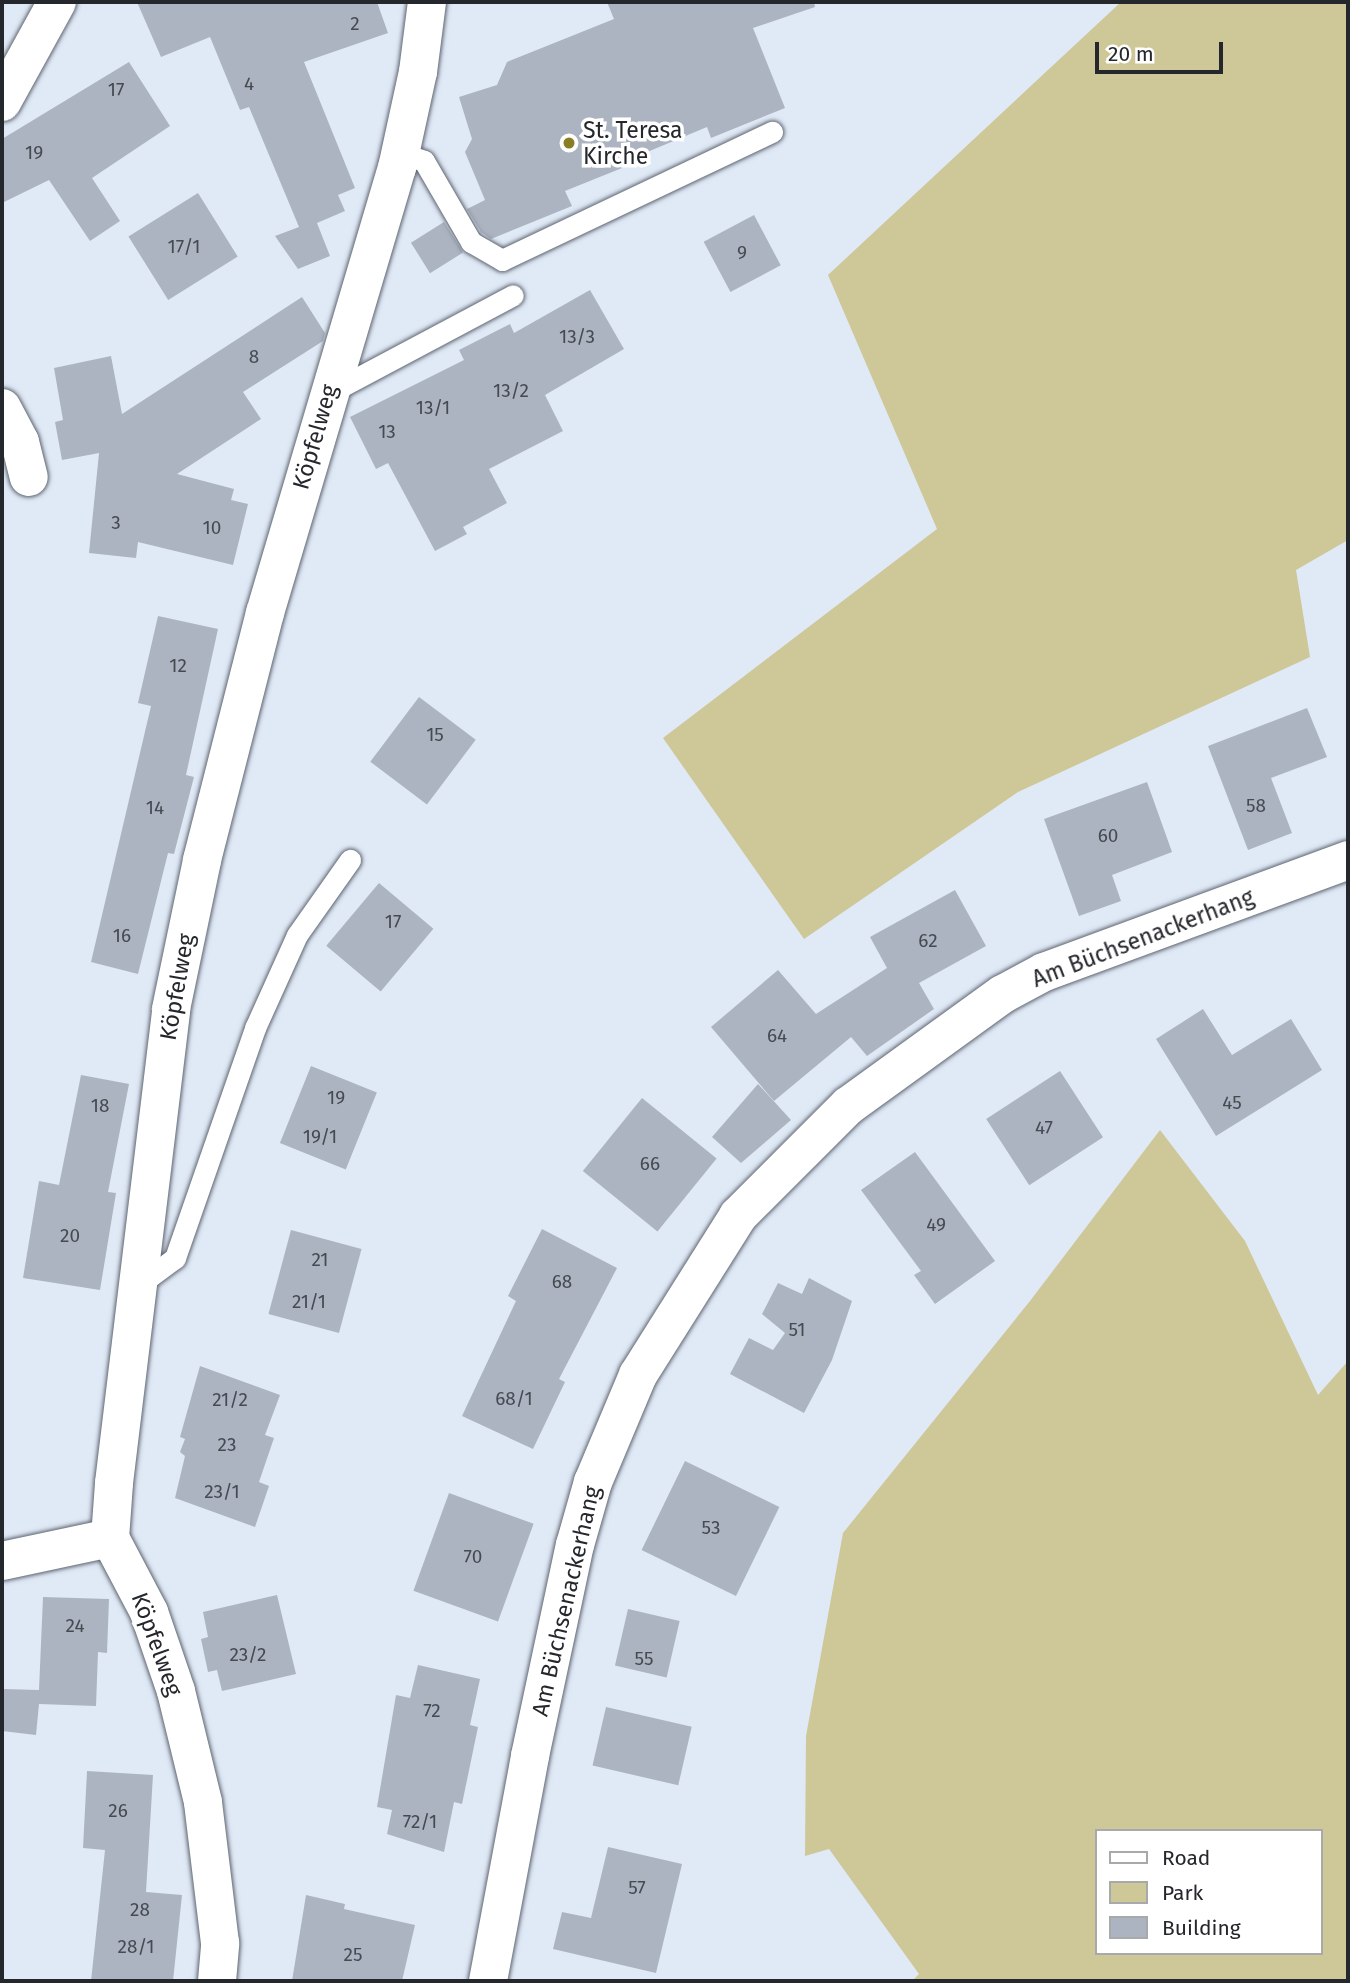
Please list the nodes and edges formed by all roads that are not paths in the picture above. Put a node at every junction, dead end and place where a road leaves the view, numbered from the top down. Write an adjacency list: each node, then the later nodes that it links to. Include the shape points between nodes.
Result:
1 (57, 2): 3 (street)
2 (426, 2): 5 (street, Köpfelweg, via 418,72)
3 (2, 102)
4 (772, 132): 5 (lane, via 502,260 471,242 425,161)
5 (400, 153): 7 (street, Köpfelweg)
6 (513, 295): 7 (lane)
7 (327, 394): 12 (street, Köpfelweg, via 202,860 171,1009)
8 (2, 408): 9 (street, via 20,442)
9 (29, 477)
10 (350, 860): 12 (lane, via 297,935 255,1028 175,1258)
11 (1348, 860): 16 (street, Am Büchsenackerhang, via 1044,972 1003,994 848,1106 738,1216 638,1375 593,1482 530,1756)
12 (137, 1286): 13 (street, Köpfelweg)
13 (110, 1538): 14 (street); 15 (street, Köpfelweg, via 149,1612 176,1691 203,1802 218,1919)
14 (2, 1560)
15 (217, 1981)
16 (488, 1981)

